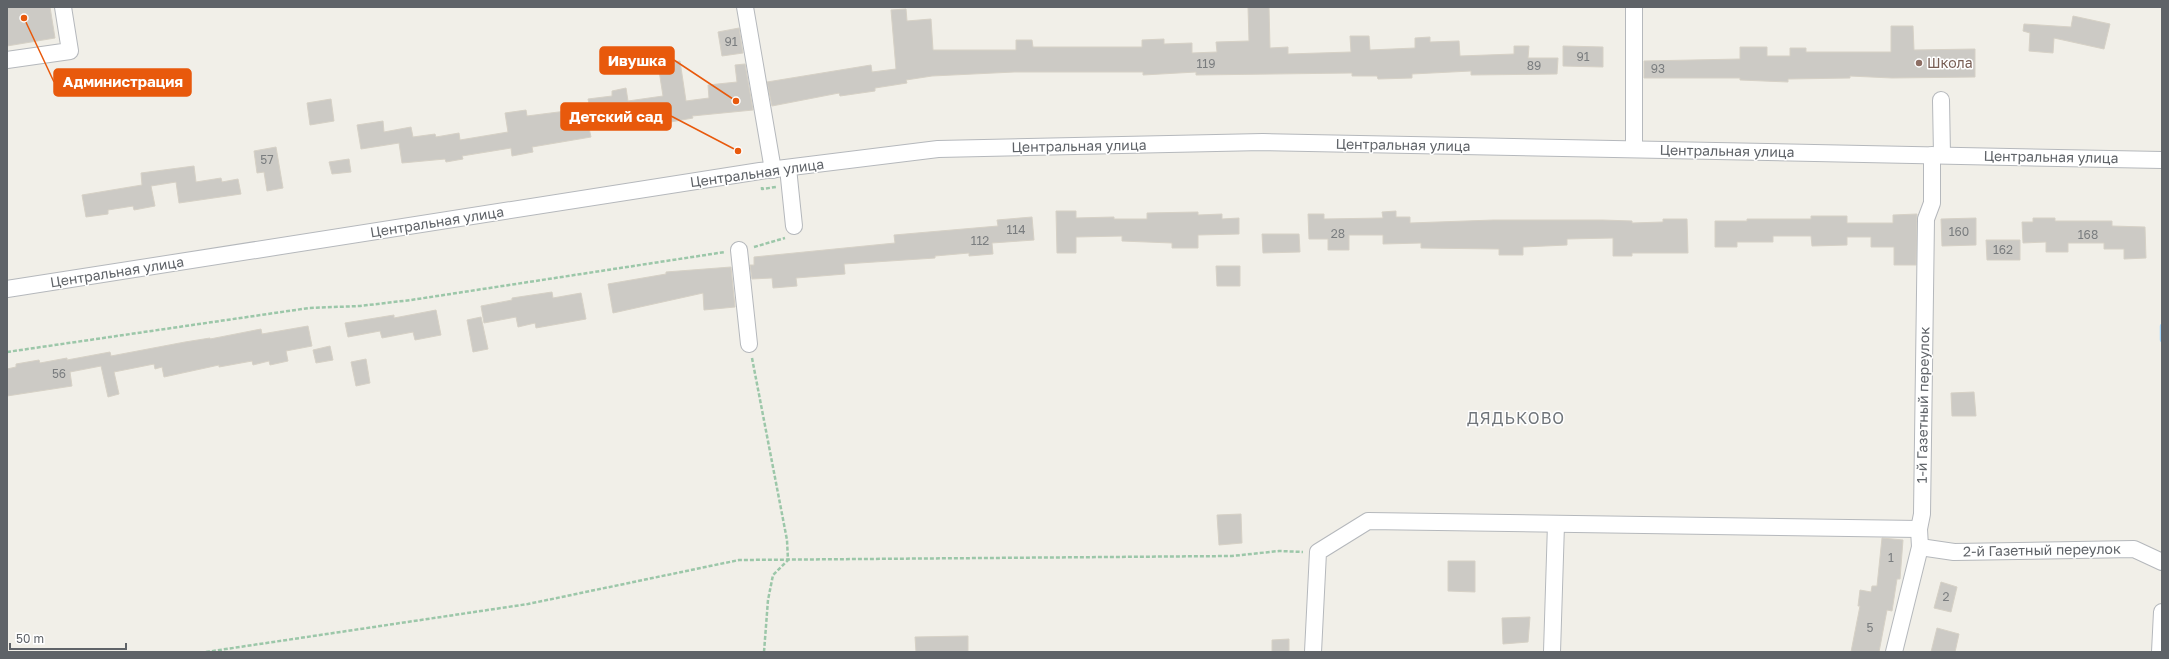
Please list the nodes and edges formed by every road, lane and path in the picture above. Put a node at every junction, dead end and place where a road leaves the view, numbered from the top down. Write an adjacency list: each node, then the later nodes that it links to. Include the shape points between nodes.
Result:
1 (63, 7): 4 (street, via 70,51)
2 (745, 7): 9 (street)
3 (1634, 7): 6 (street)
4 (7, 60)
5 (1941, 100): 7 (street, 1-й Газетный переулок)
6 (1634, 149): 7 (street, Центральная улица); 9 (street, Центральная улица, via 1263,142 938,149)
7 (1937, 155): 8 (street, Центральная улица); 16 (street, 1-й Газетный переулок, via 1932,203 1926,219 1922,514)
8 (2162, 160)
9 (780, 169): 10 (street); 12 (street, Центральная улица)
10 (791, 231): 11 (path)
11 (740, 250): 13 (street); 14 (path, via 411,300 309,308)
12 (7, 289)
13 (750, 344): 19 (path, via 787,540)
14 (7, 352)
15 (1556, 524): 16 (street); 18 (street, via 1368,521); 25 (street)
16 (1919, 529): 17 (street, 1-й Газетный переулок)
17 (1920, 547): 20 (street, 2-й Газетный переулок, via 1954,552 2134,549); 26 (street, 1-й Газетный переулок)
18 (1318, 552): 19 (path, via 1232,556); 24 (street)
19 (788, 560): 22 (path, via 739,560 528,604); 23 (path, via 773,575 768,600)
20 (2162, 562)
21 (2162, 612): 27 (street)
22 (206, 652)
23 (764, 652)
24 (1313, 652)
25 (1552, 652)
26 (1894, 652)
27 (2160, 652)

